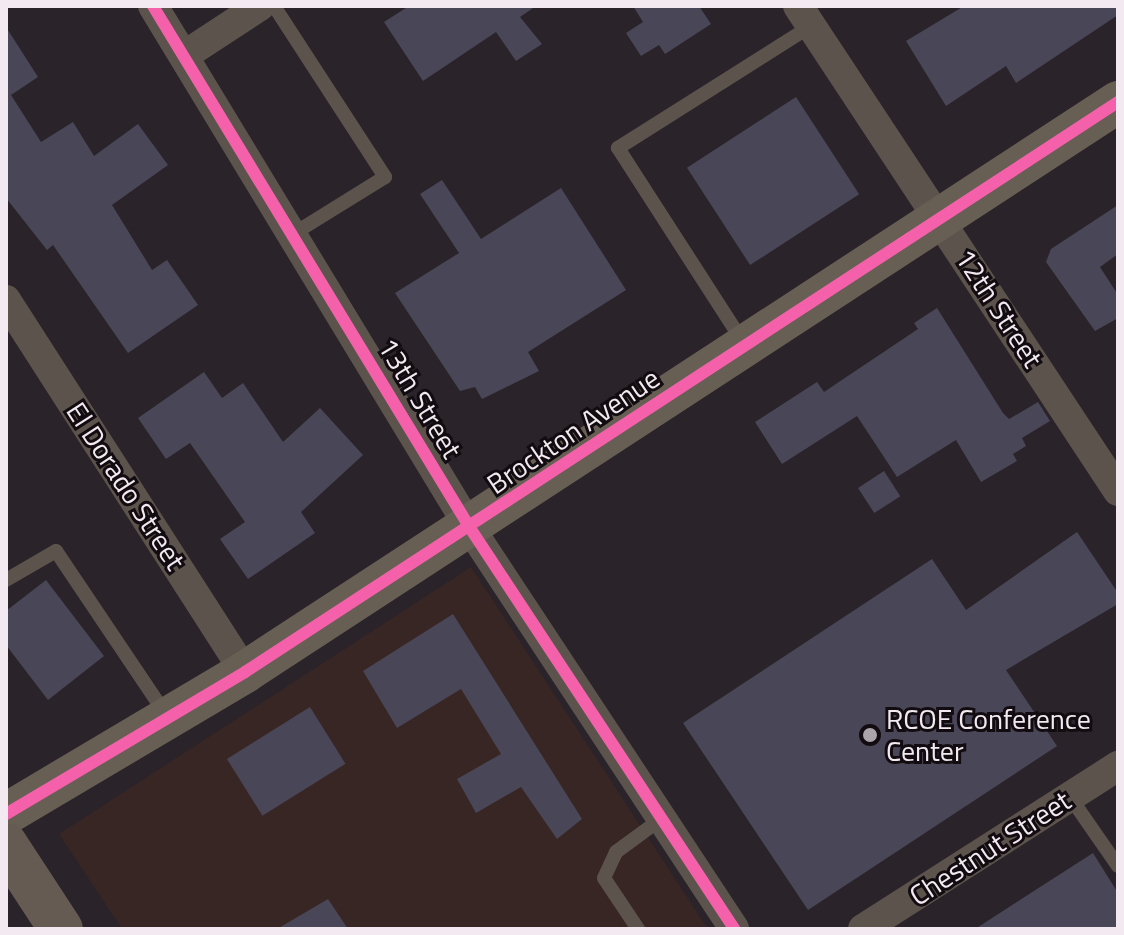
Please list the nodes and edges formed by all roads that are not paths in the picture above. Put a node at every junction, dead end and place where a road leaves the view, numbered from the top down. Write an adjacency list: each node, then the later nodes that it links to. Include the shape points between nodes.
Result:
1 (153, 6): 5 (street, 13th Street)
2 (260, 6): 5 (street)
3 (274, 6): 8 (lane, via 385,177)
4 (805, 16): 7 (street, 12th Street); 10 (lane, via 618,148)
5 (185, 55): 8 (street, 13th Street)
6 (1116, 107): 7 (main road, Brockton Avenue)
7 (940, 216): 10 (main road, Brockton Avenue); 11 (street, 12th Street)
8 (293, 234): 12 (street, 13th Street)
9 (6, 300): 14 (street, El Dorado Street)
10 (745, 346): 12 (main road, Brockton Avenue)
11 (1118, 491)
12 (470, 528): 14 (main road, Brockton Avenue); 19 (street, 13th Street)
13 (6, 580): 15 (lane, via 56,551)
14 (245, 672): 15 (main road, Brockton Avenue)
15 (168, 719): 18 (main road, Brockton Avenue)
16 (1118, 766): 17 (street, Chestnut Street)
17 (1070, 797): 21 (lane); 22 (street, Chestnut Street)
18 (6, 814)
19 (661, 819): 24 (lane, via 616,852 604,878); 25 (street, 13th Street)
20 (6, 845): 23 (main road)
21 (1118, 866)
22 (870, 927)
23 (61, 929)
24 (638, 929)
25 (734, 929)

